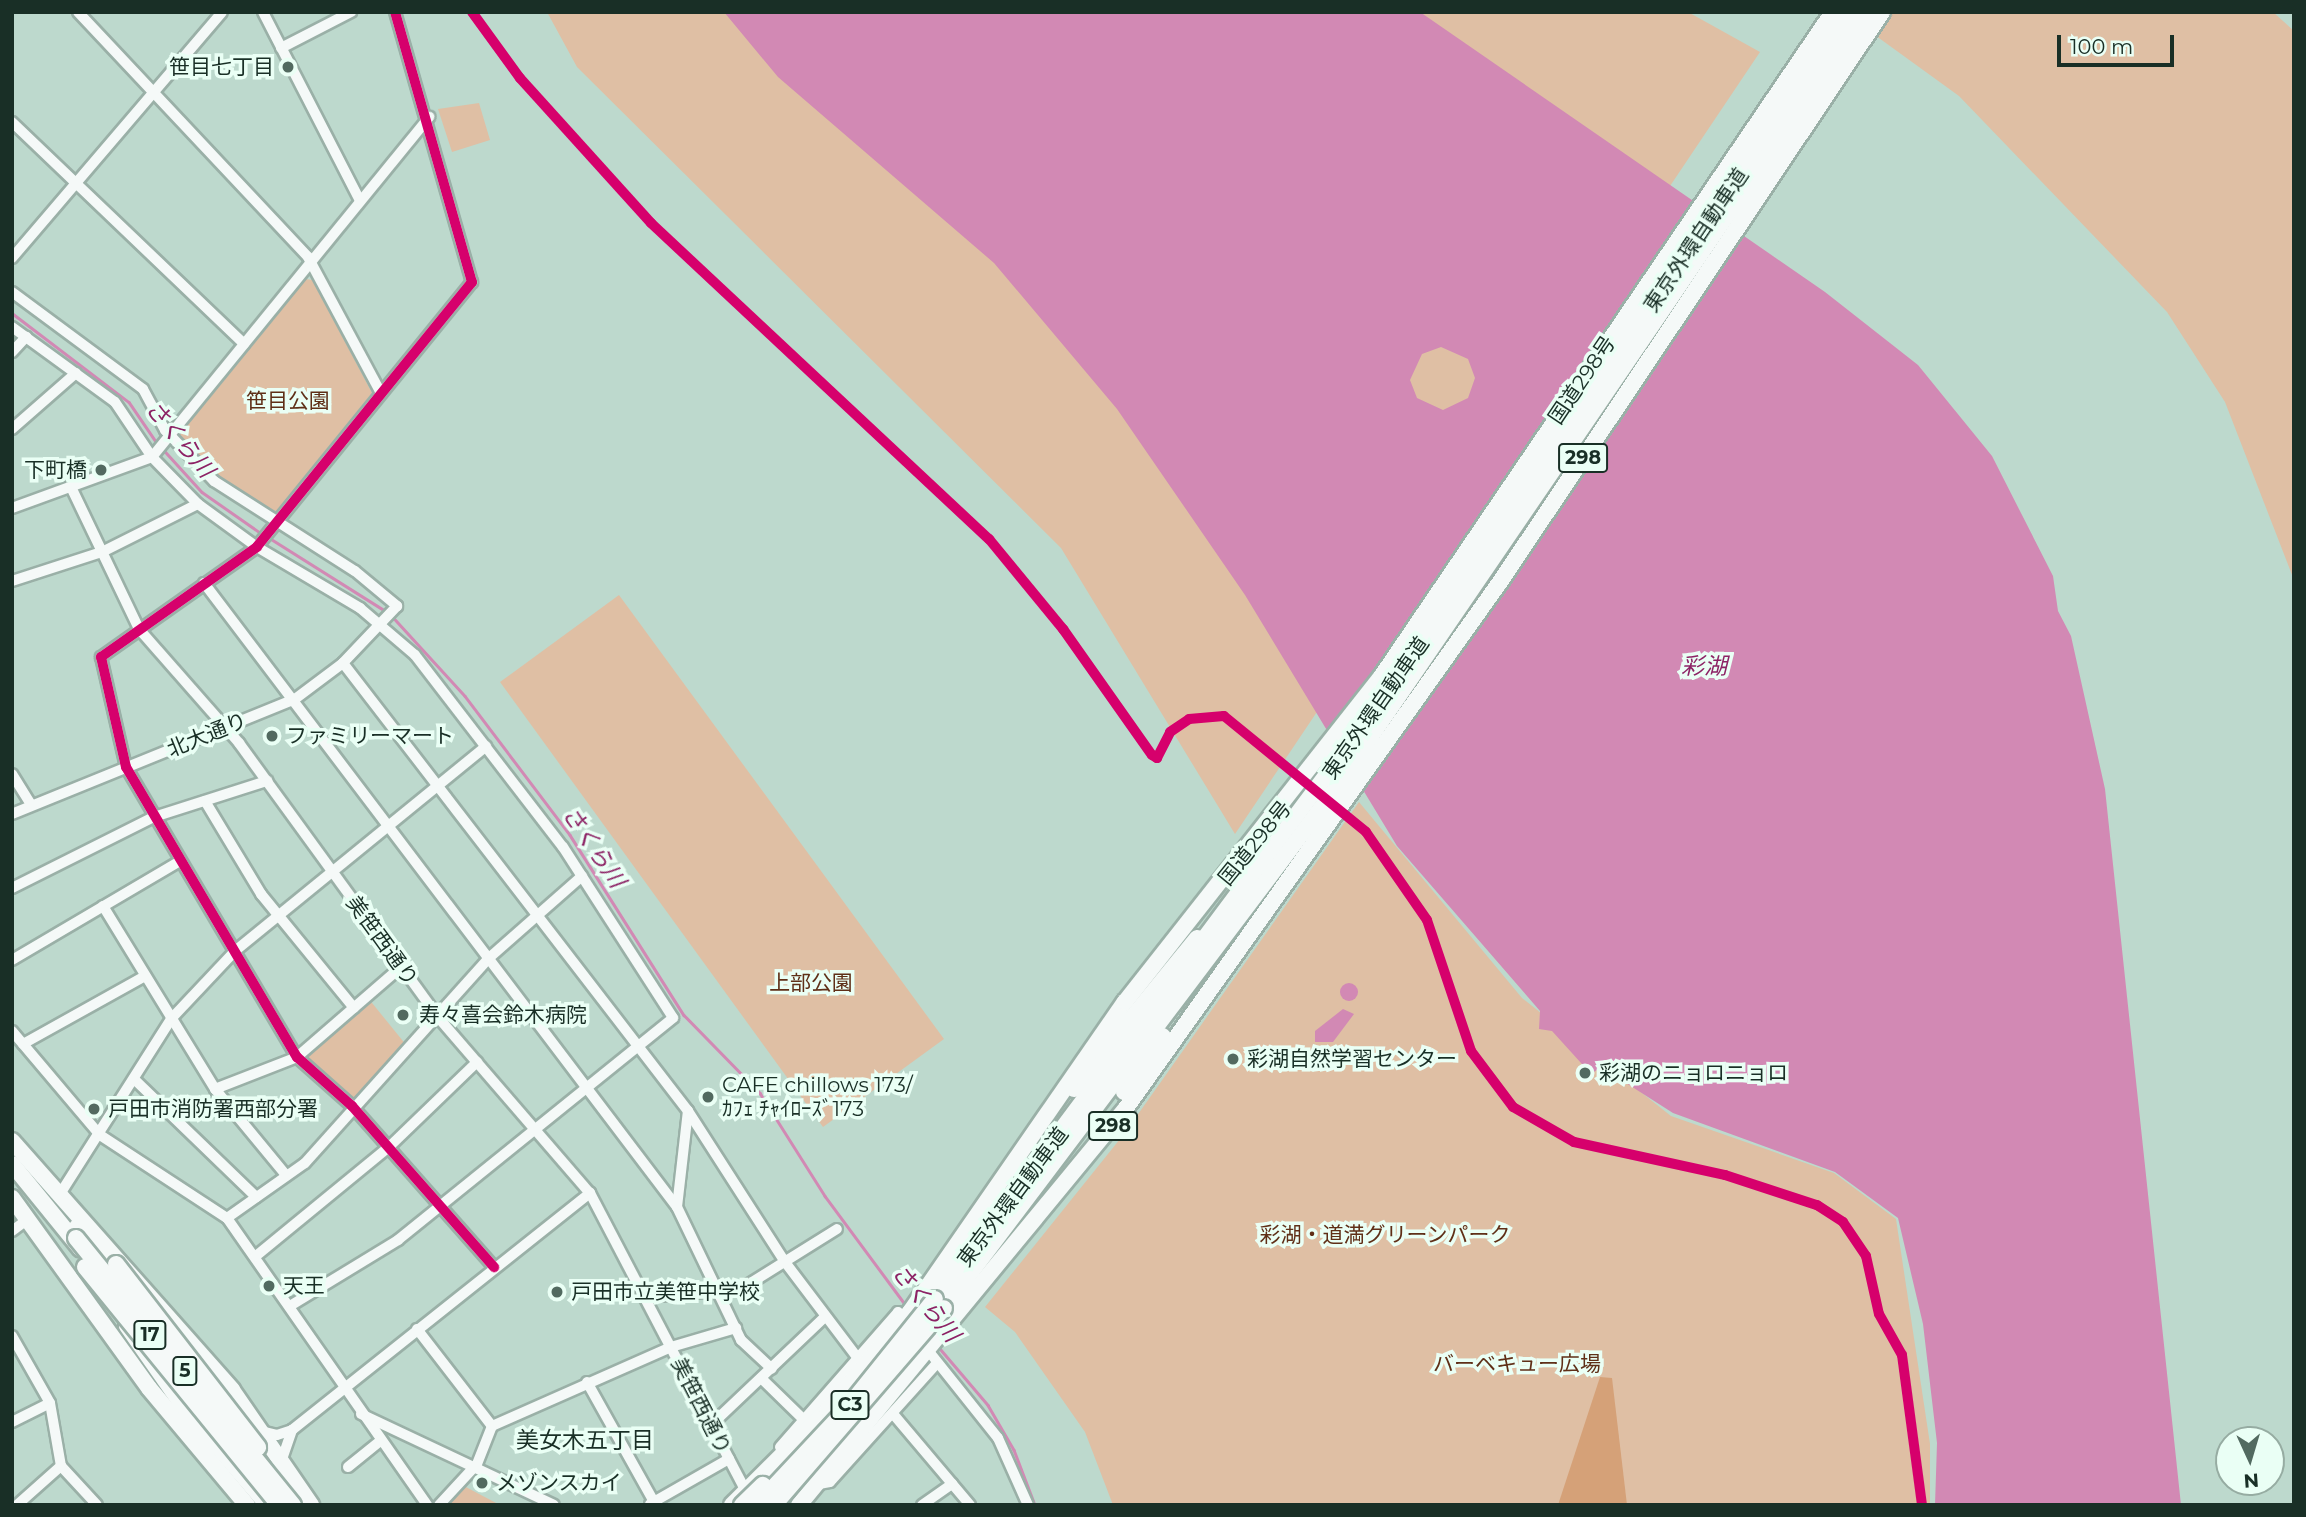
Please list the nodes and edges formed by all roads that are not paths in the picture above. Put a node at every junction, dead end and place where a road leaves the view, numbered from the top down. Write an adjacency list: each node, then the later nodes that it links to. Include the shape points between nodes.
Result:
1 (78, 12): 11 (street)
2 (222, 12): 11 (street)
3 (263, 12): 10 (street)
4 (351, 12): 10 (street)
5 (395, 12): 12 (street)
6 (1833, 12): 87 (highway, 国道298号 / 298, via 1381,677 1125,1002)
7 (1849, 12): 46 (highway, 東京外環自動車道 / C3)
8 (1867, 12): 59 (highway, 東京外環自動車道 / C3, via 1415,678)
9 (1882, 12): 103 (highway, 298, via 1500,582 1094,1151)
10 (281, 48): 15 (street)
11 (152, 92): 14 (street); 17 (street)
12 (429, 117): 15 (street); 24 (street, via 472,282)
13 (12, 122): 14 (street)
14 (75, 183): 16 (street); 21 (street)
15 (360, 201): 17 (street)
16 (12, 258)
17 (311, 261): 21 (street); 24 (street)
18 (12, 292): 26 (street, via 143,389)
19 (12, 327): 20 (street)
20 (26, 337): 22 (street); 23 (street)
21 (244, 344): 26 (street)
22 (12, 352)
23 (76, 373): 25 (street); 27 (street, via 115,402)
24 (381, 393): 31 (street)
25 (12, 429)
26 (167, 437): 27 (street); 31 (street)
27 (154, 455): 28 (street); 29 (street)
28 (71, 486): 30 (street); 33 (street, 美笹西通り)
29 (198, 504): 32 (street); 33 (street)
30 (12, 508)
31 (272, 528): 32 (street); 36 (street, via 355,571 397,604)
32 (258, 545): 35 (street); 36 (street)
33 (102, 552): 34 (street); 37 (street, 美笹西通り)
34 (12, 581)
35 (204, 583): 37 (street); 39 (street)
36 (388, 618): 38 (street, 北大通り); 41 (street)
37 (139, 629): 40 (street, 美笹西通り); 42 (street, via 101,657)
38 (343, 663): 39 (street, 北大通り); 45 (street)
39 (295, 699): 40 (street, 北大通り); 51 (street)
40 (226, 727): 42 (street, 北大通り); 44 (street, 美笹西通り)
41 (486, 746): 45 (street); 54 (street)
42 (126, 767): 48 (street, 北大通り); 50 (street)
43 (12, 774): 48 (street)
44 (267, 780): 47 (street); 53 (street, 美笹西通り)
45 (434, 788): 51 (street); 58 (street)
46 (1320, 788): 87 (highway); 142 (highway, 東京外環自動車道 / C3, bridge, via 890,1357)
47 (205, 801): 50 (street); 57 (street)
48 (32, 806): 49 (street, 北大通り)
49 (12, 814)
50 (154, 817): 52 (street); 55 (street)
51 (390, 825): 53 (street); 61 (street)
52 (180, 861): 56 (street); 60 (street)
53 (333, 873): 57 (street); 63 (street, 美笹西通り)
54 (582, 876): 58 (street); 70 (street, via 673,1018)
55 (12, 888)
56 (103, 906): 62 (street); 64 (street)
57 (278, 916): 60 (street); 65 (street)
58 (533, 919): 61 (street); 70 (street)
59 (1239, 919): 103 (highway, via 1119,1100); 119 (highway, 東京外環自動車道 / C3, bridge)
60 (235, 951): 67 (street); 71 (street)
61 (489, 958): 66 (street); 75 (street)
62 (12, 960)
63 (401, 967): 65 (street); 66 (street, 美笹西通り)
64 (145, 975): 67 (street); 69 (street)
65 (354, 1008): 71 (street)
66 (437, 1016): 72 (street, 美笹西通り); 76 (street)
67 (171, 1020): 73 (street); 74 (street)
68 (12, 1031): 69 (street)
69 (23, 1044): 79 (street)
70 (637, 1049): 75 (street); 77 (street)
71 (297, 1057): 74 (street); 76 (street)
72 (477, 1062): 78 (street, 美笹西通り); 81 (street)
73 (134, 1079): 79 (street); 91 (street)
74 (215, 1088): 85 (street)
75 (587, 1088): 78 (street); 94 (street)
76 (352, 1106): 81 (street); 85 (street, via 305,1163)
77 (688, 1111): 94 (street); 100 (street)
78 (535, 1128): 89 (street, 美笹西通り); 93 (street)
79 (100, 1135): 90 (street); 95 (street)
80 (12, 1141): 90 (highway, 17)
81 (390, 1146): 93 (street); 99 (street)
82 (12, 1156): 135 (highway, bridge); 147 (highway, 5, bridge)
83 (12, 1164): 125 (highway, 17)
84 (12, 1170): 102 (highway, 17)
85 (286, 1175): 91 (street)
86 (12, 1178): 146 (highway, 5, bridge)
87 (1001, 1181): 108 (highway, 国道298号 / 298)
88 (12, 1186): 146 (highway, bridge)
89 (590, 1193): 101 (street); 106 (street, 美笹西通り)
90 (60, 1194): 131 (highway, 17, via 124,1260); 135 (highway, bridge)
91 (256, 1197): 95 (street)
92 (12, 1198): 96 (highway, 17)
93 (441, 1206): 101 (street); 107 (street)
94 (677, 1207): 104 (street)
95 (228, 1218): 99 (street)
96 (29, 1219): 98 (street); 105 (highway, 17)
97 (837, 1229): 100 (street)
98 (12, 1231)
99 (256, 1256): 107 (street)
100 (785, 1262): 104 (street, via 741,1289); 109 (street)
101 (494, 1267): 111 (street)
102 (93, 1270): 122 (highway); 146 (highway, 17, via 252,1469)
103 (980, 1287): 114 (highway, 298)
104 (720, 1293): 106 (street); 110 (street)
105 (84, 1294): 122 (highway); 145 (highway, 17, via 149,1388)
106 (646, 1297): 113 (street, 美笹西通り)
107 (290, 1306): 120 (street)
108 (909, 1313): 114 (street); 115 (street, via 898,1312); 142 (highway, 国道298号 / 298)
109 (825, 1317): 115 (street); 116 (street)
110 (736, 1328): 113 (street); 116 (street)
111 (417, 1329): 120 (street); 129 (street)
112 (12, 1336): 121 (street)
113 (671, 1347): 118 (street); 128 (street, 美笹西通り)
114 (933, 1351): 124 (street); 139 (highway, 298); 159 (street, via 998,1438)
115 (859, 1360): 126 (street)
116 (772, 1369): 117 (street)
117 (761, 1378): 126 (street); 128 (street)
118 (587, 1382): 129 (street); 141 (street)
119 (882, 1386): 154 (highway, 東京外環自動車道 / C3, bridge); 155 (highway, bridge)
120 (344, 1388): 123 (street); 130 (street)
121 (50, 1403): 127 (street); 136 (street)
122 (181, 1408): 146 (highway)
123 (361, 1414): 132 (street); 134 (street)
124 (894, 1415): 139 (street, via 830,1482); 140 (street)
125 (222, 1420): 147 (highway, 17); 149 (highway, via 266,1456)
126 (804, 1420): 138 (street, via 757,1473)
127 (12, 1422)
128 (711, 1425): 133 (street, 美笹西通り)
129 (492, 1426): 134 (street)
130 (292, 1430): 131 (street, via 272,1435); 135 (street)
131 (260, 1431): 135 (highway, 17)
132 (379, 1441): 137 (street); 150 (street)
133 (729, 1459): 138 (street, 美笹西通り); 141 (street)
134 (477, 1464): 151 (street); 152 (street)
135 (277, 1465): 148 (highway); 149 (highway, 17)
136 (61, 1466): 143 (street); 144 (street)
137 (348, 1466)
138 (737, 1475): 142 (street, 美笹西通り)
139 (819, 1484): 156 (highway, 298)
140 (952, 1484): 157 (street); 158 (street)
141 (651, 1502)
142 (750, 1502): 153 (highway, 国道298号 / 298)
143 (17, 1505)
144 (97, 1505)
145 (247, 1505)
146 (275, 1505)
147 (292, 1505)
148 (302, 1505)
149 (310, 1505)
150 (426, 1505)
151 (439, 1505)
152 (554, 1505)
153 (732, 1505)
154 (774, 1505)
155 (789, 1505)
156 (799, 1505)
157 (922, 1505)
158 (970, 1505)
159 (1028, 1505)

